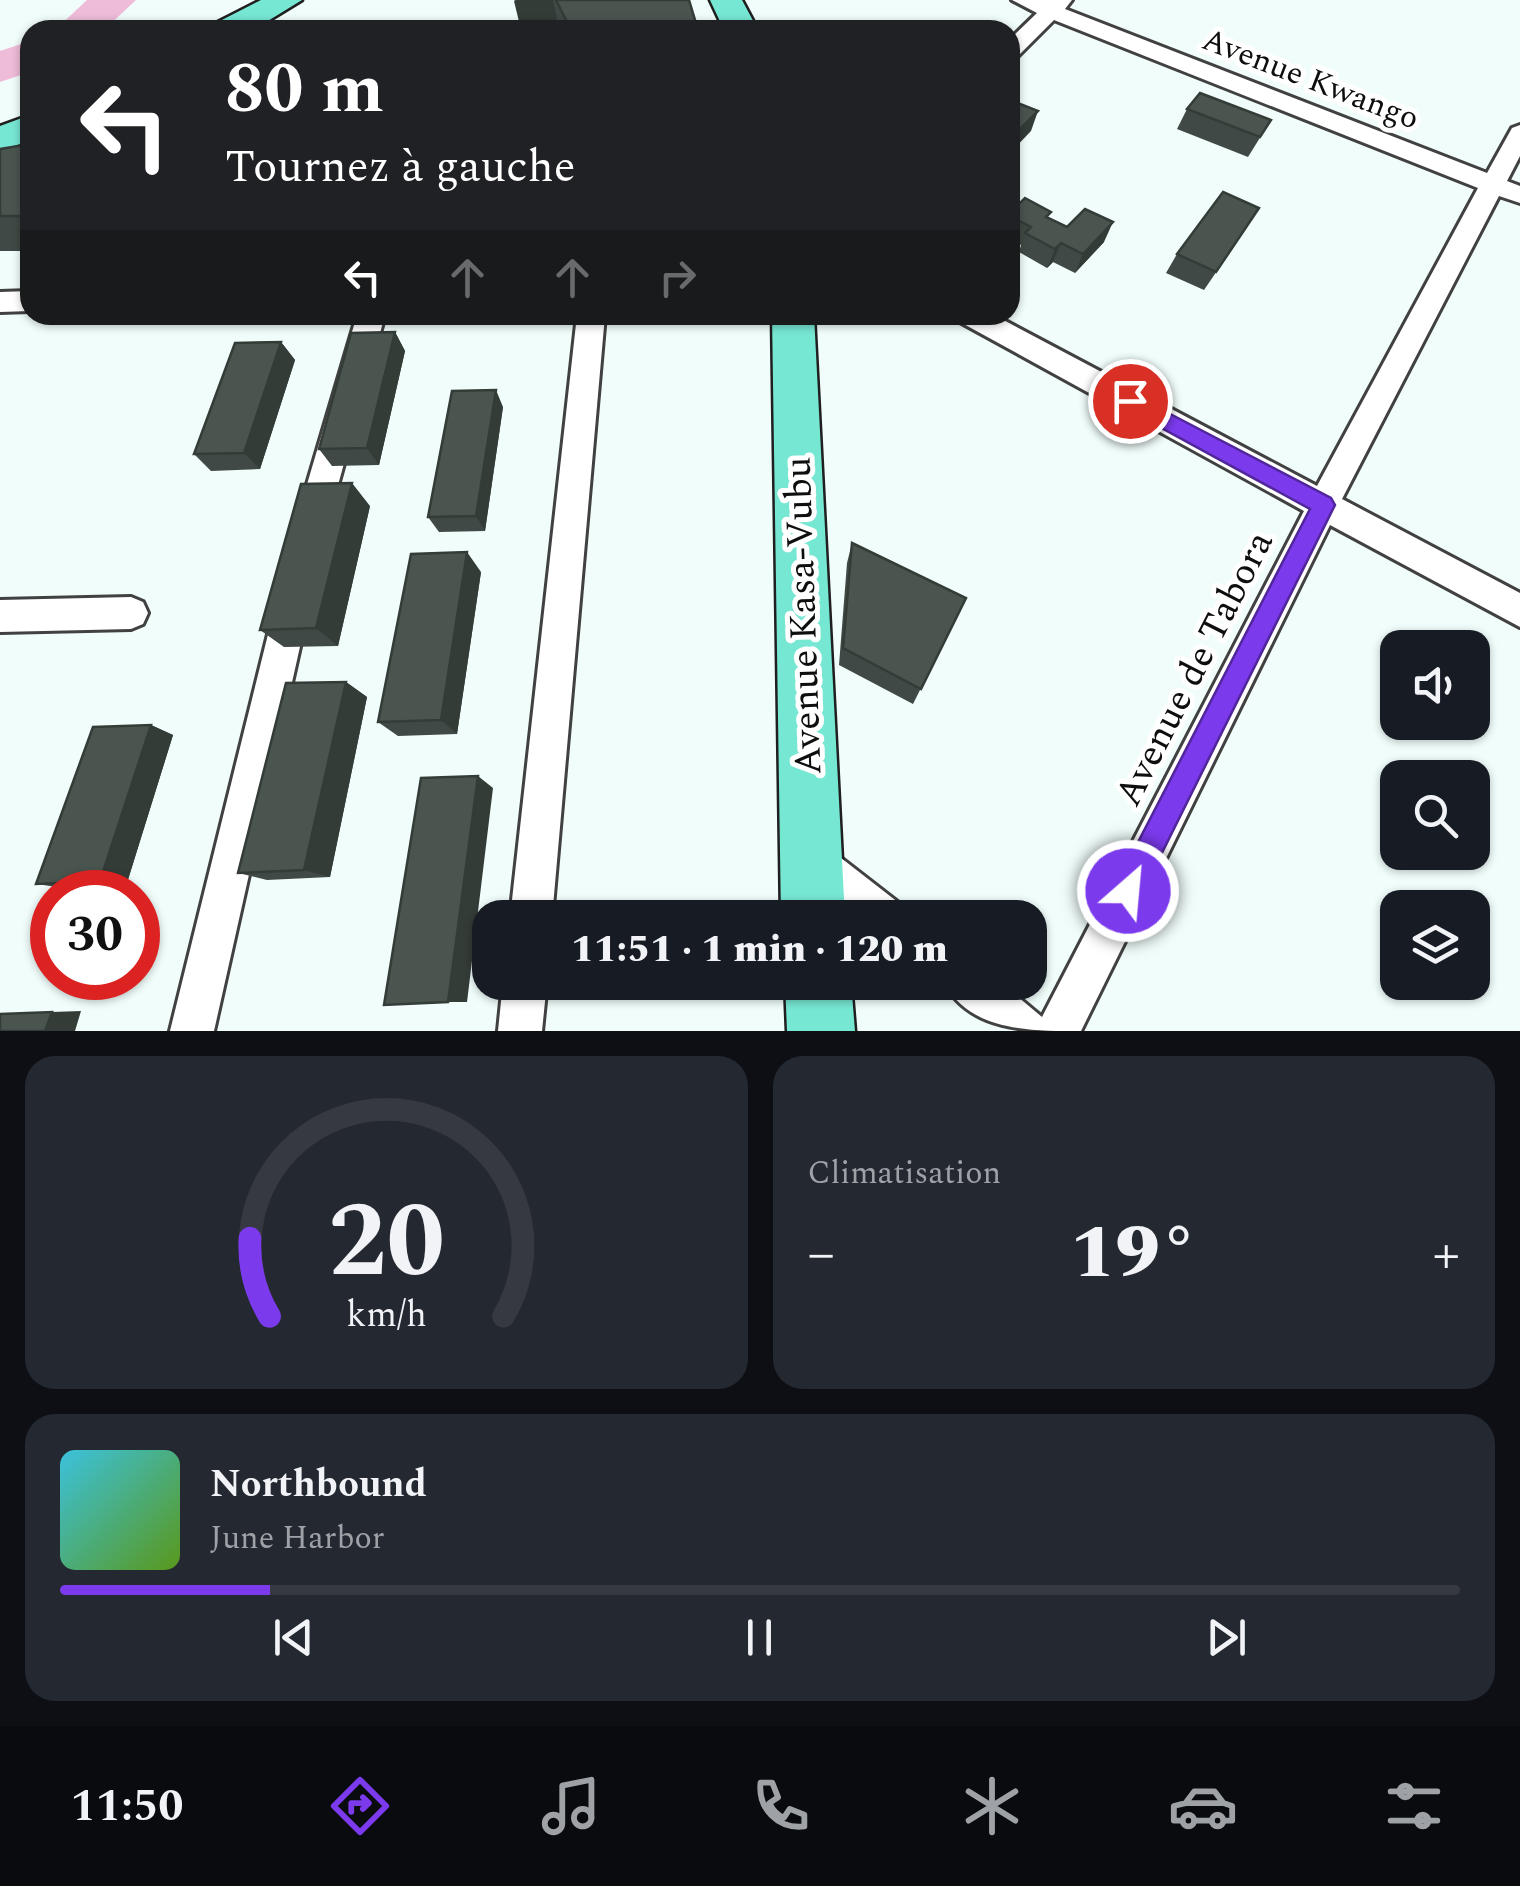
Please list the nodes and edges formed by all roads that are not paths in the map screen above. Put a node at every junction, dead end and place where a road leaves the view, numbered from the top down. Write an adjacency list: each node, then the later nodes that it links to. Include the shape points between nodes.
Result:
1 (286, 0): 4 (main road)
2 (1022, 0): 3 (street, Avenue Kwango)
3 (1055, 6): 5 (street); 7 (street, Avenue Kwango)
4 (247, 20)
5 (1020, 41)
6 (1520, 133): 7 (street, Avenue de Tabora)
7 (1508, 190): 12 (street, Avenue de Tabora)
8 (368, 325): 23 (street, via 302,561)
9 (590, 325): 17 (street)
10 (793, 325): 16 (main road, Avenue Kasa-Vubu)
11 (989, 325): 12 (street)
12 (1323, 505): 13 (street); 27 (street, Avenue de Tabora)
13 (1520, 610)
14 (132, 612): 15 (street)
15 (0, 616)
16 (810, 858): 18 (main road, Avenue Kasa-Vubu); 19 (street)
17 (533, 900)
18 (813, 900)
19 (862, 900)
20 (523, 1000): 24 (street)
21 (819, 1000): 25 (main road)
22 (987, 1000): 26 (street)
23 (192, 1031)
24 (520, 1031)
25 (821, 1031)
26 (1025, 1031)
27 (1058, 1031)

